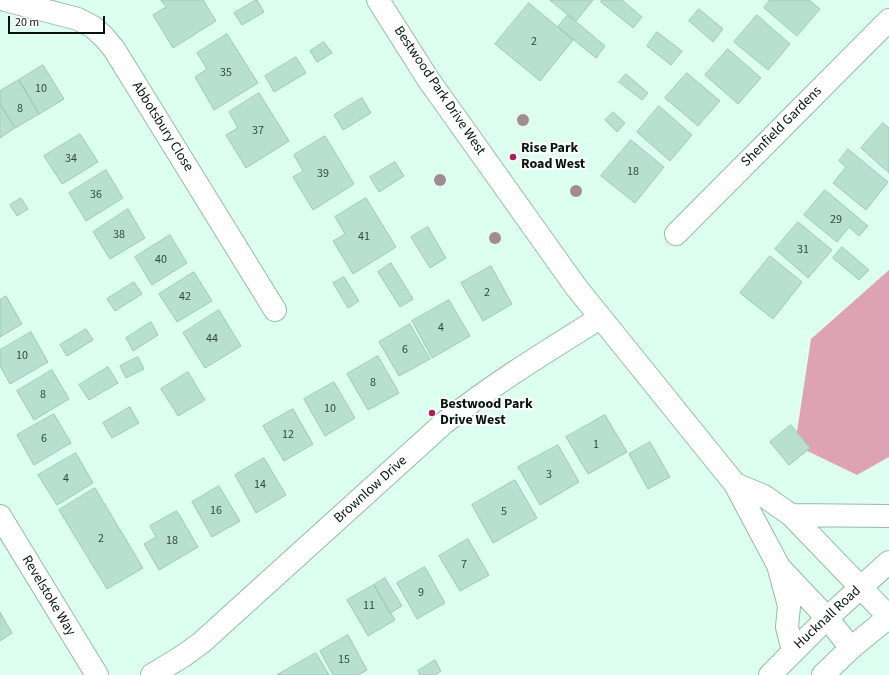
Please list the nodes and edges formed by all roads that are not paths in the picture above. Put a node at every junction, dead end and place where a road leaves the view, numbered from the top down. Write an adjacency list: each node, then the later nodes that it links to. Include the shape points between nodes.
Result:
1 (5, 0): 5 (street, Abbotsbury Close, via 78,19 93,27 114,49)
2 (378, 0): 6 (street, Bestwood Park Drive West, via 428,79)
3 (889, 20): 4 (street, Shenfield Gardens)
4 (676, 234)
5 (275, 310)
6 (600, 318): 7 (street, Bestwood Park Drive West); 19 (street, Brownlow Drive, via 464,407 201,643)
7 (736, 484): 8 (street, via 764,496); 12 (street, Bestwood Park Drive West)
8 (791, 515): 10 (street); 13 (street)
9 (0, 516): 18 (street, Revelstoke Way)
10 (889, 516)
11 (889, 562): 13 (street, Hucknall Road)
12 (778, 565): 15 (street); 17 (street, via 789,606 787,627)
13 (860, 587): 14 (street); 15 (street, Hucknall Road)
14 (889, 617): 16 (street)
15 (827, 618): 16 (street); 17 (street, Hucknall Road)
16 (851, 648): 21 (street)
17 (793, 651): 20 (street, Hucknall Road)
18 (97, 675)
19 (152, 675)
20 (770, 675)
21 (823, 675)

